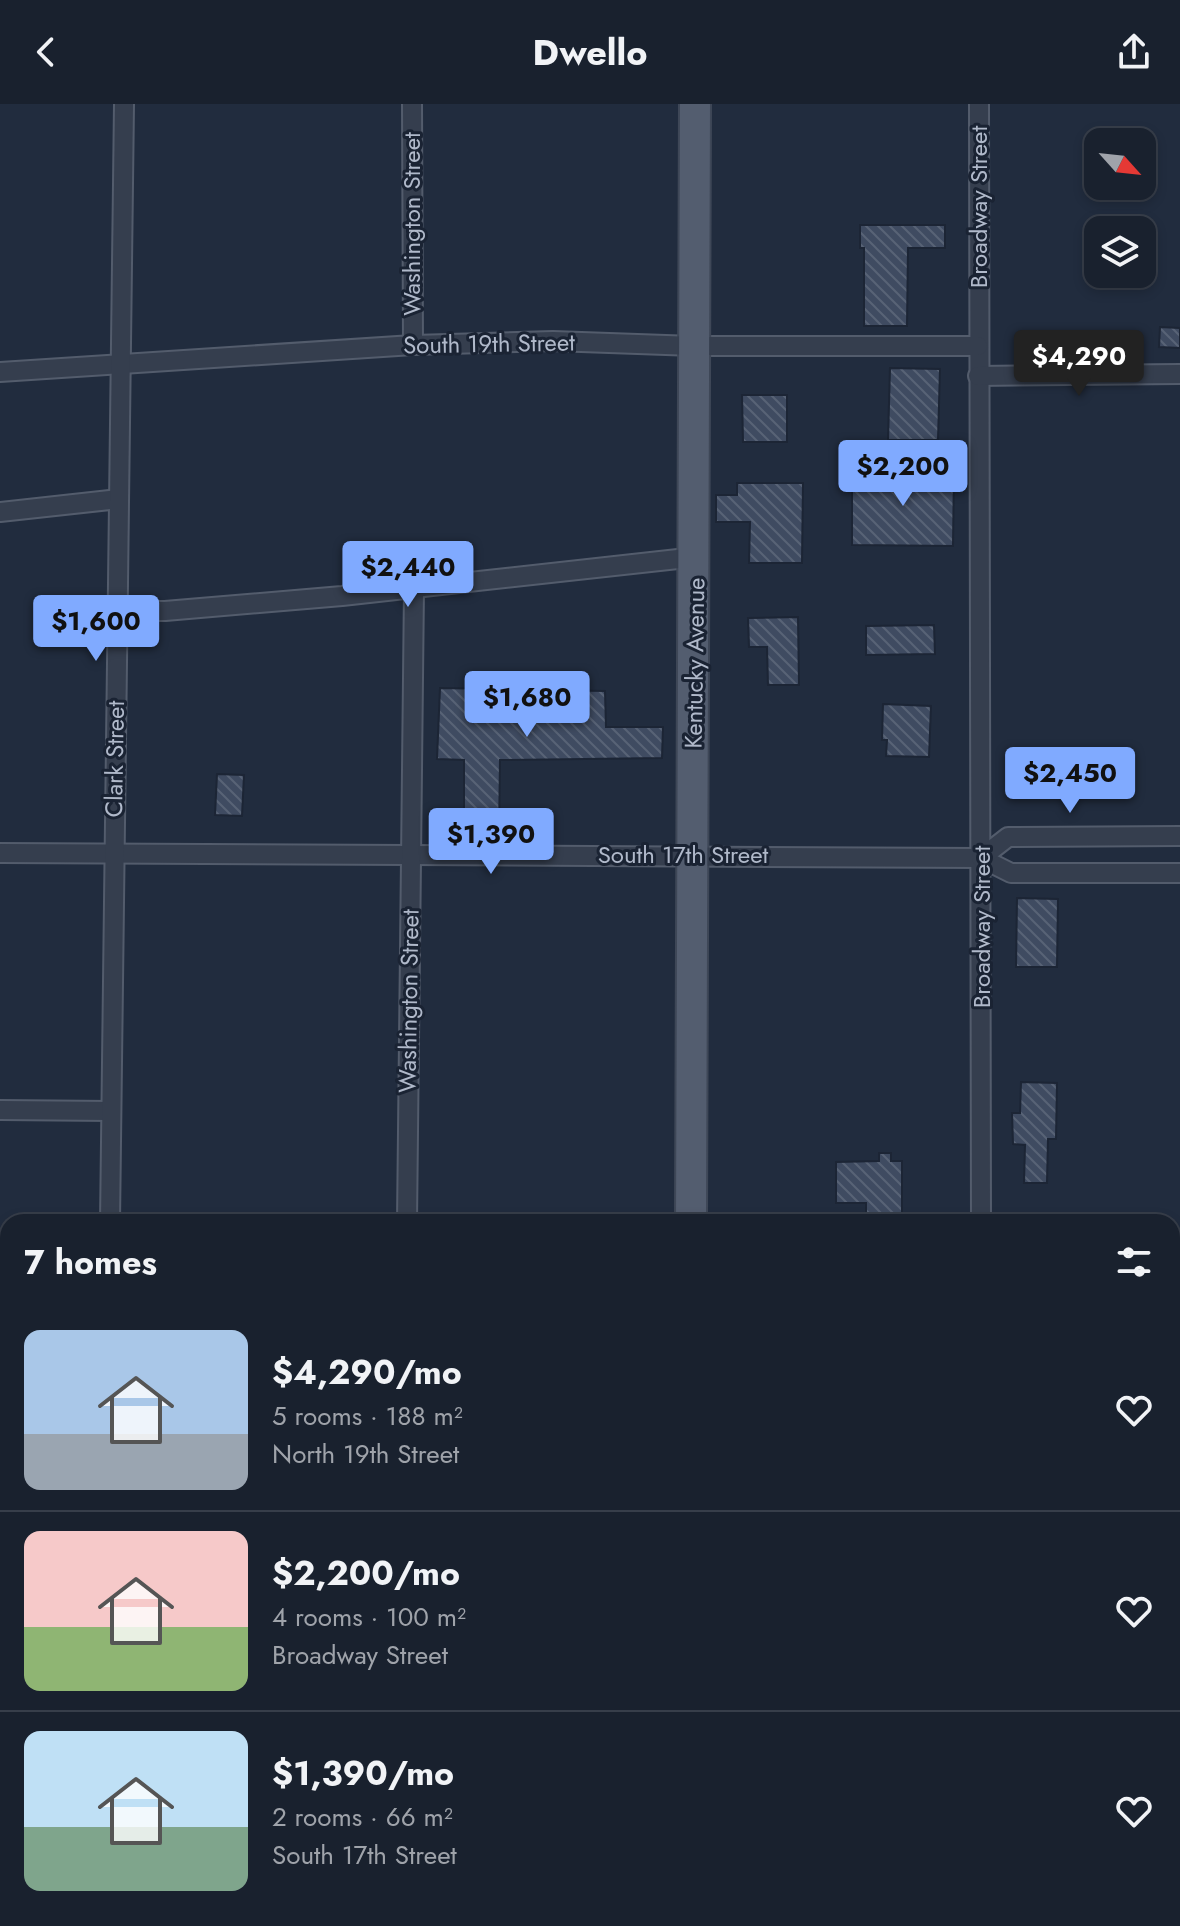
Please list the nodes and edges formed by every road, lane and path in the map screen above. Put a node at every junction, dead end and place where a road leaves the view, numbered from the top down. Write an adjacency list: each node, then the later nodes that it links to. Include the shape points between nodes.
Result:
1 (124, 104): 8 (street, Clark Street)
2 (412, 104): 5 (street, Washington Street)
3 (695, 104): 6 (main road, Kentucky Avenue)
4 (979, 104): 7 (street, Broadway Street)
5 (413, 345): 6 (street, South 19th Street, via 553,341); 8 (street, South 19th Street)
6 (694, 346): 7 (street, South 19th Street); 14 (main road, Kentucky Avenue)
7 (978, 346): 11 (street, Broadway Street)
8 (120, 364): 9 (street, South 19th Street); 12 (street, Clark Street)
9 (0, 372)
10 (1180, 374): 11 (street)
11 (978, 376): 22 (street, Broadway Street)
12 (119, 499): 13 (street); 16 (street, Clark Street)
13 (0, 512)
14 (696, 557): 15 (street); 21 (main road, Kentucky Avenue)
15 (414, 588): 16 (street); 20 (street, Washington Street)
16 (117, 611): 19 (street, Clark Street)
17 (1180, 836): 22 (street, via 1008,837)
18 (0, 853): 19 (street, South 17th Street)
19 (114, 853): 20 (street, South 17th Street); 25 (street, Clark Street)
20 (411, 854): 21 (street, South 17th Street); 27 (street, Washington Street)
21 (692, 854): 22 (street, South 17th Street); 28 (main road, Kentucky Avenue)
22 (981, 858): 23 (street, via 1011,873); 29 (street, Broadway Street)
23 (1180, 873)
24 (0, 1110): 25 (street)
25 (111, 1111): 26 (street, Clark Street)
26 (110, 1214)
27 (407, 1214)
28 (691, 1214)
29 (981, 1214)

